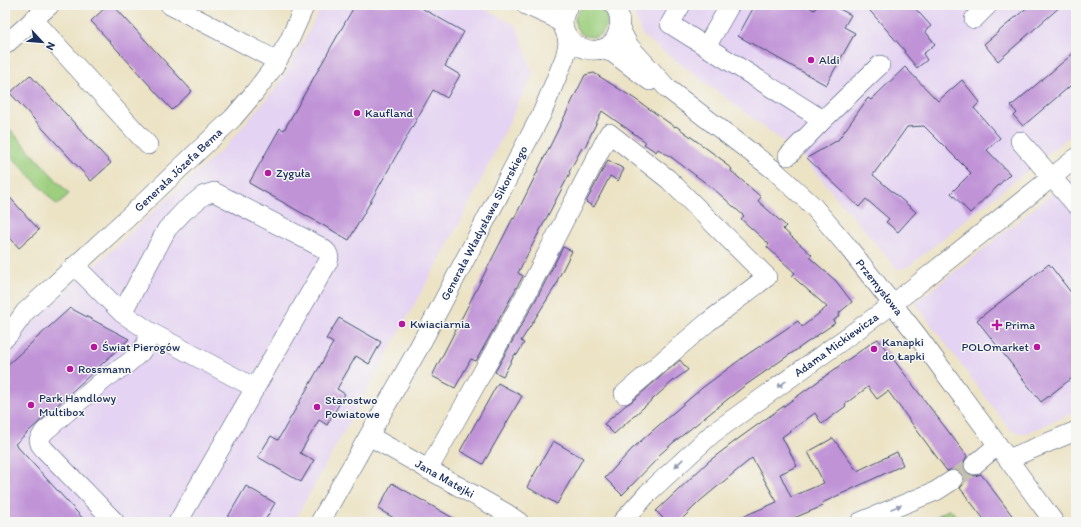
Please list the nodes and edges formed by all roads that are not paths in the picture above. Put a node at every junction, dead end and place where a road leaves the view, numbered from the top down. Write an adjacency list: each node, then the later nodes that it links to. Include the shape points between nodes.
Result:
1 (50, 5): 10 (street)
2 (170, 5): 17 (street)
3 (305, 5): 17 (street, Generała Józefa Bema)
4 (526, 5): 13 (street, via 555,18)
5 (569, 5): 13 (street, Generała Władysława Sikorskiego, via 565,12)
6 (614, 5): 12 (street, Przemysłowa)
7 (681, 5): 15 (street, via 670,24)
8 (730, 5): 15 (street)
9 (988, 5): 11 (street)
10 (34, 19): 14 (street); 23 (street)
11 (974, 19)
12 (620, 27): 16 (street, Generała Władysława Sikorskiego, via 608,45); 19 (street, Przemysłowa, via 629,46)
13 (565, 31): 16 (street, Przemysłowa, via 578,47); 20 (street, Generała Władysława Sikorskiego, via 568,44 565,57)
14 (5, 45)
15 (706, 47): 21 (street)
16 (593, 49): 19 (street, Przemysłowa, via 613,53 648,80); 20 (street, Generała Władysława Sikorskiego, via 576,61)
17 (277, 62): 28 (street, Generała Józefa Bema, via 233,118)
18 (880, 65): 21 (street)
19 (668, 89): 29 (street, Przemysłowa, via 774,170 812,205)
20 (542, 113): 38 (street, Generała Władysława Sikorskiego, via 418,349)
21 (823, 120): 24 (street)
22 (1020, 141): 26 (street)
23 (148, 145)
24 (788, 156)
25 (1076, 158): 26 (street, Adama Mickiewicza)
26 (1053, 177): 27 (street); 29 (street, Adama Mickiewicza)
27 (1076, 205)
28 (75, 266): 30 (street, Generała Józefa Bema); 31 (street)
29 (893, 304): 39 (street, Przemysłowa); 47 (street, Adama Mickiewicza, one-way to 47, via 712,434)
30 (25, 312): 32 (street, Generała Józefa Bema); 34 (street, Generała Józefa Bema)
31 (122, 313): 33 (street); 35 (street, via 168,229 184,211 209,193 214,192 319,246 327,251 328,262)
32 (5, 321)
33 (152, 333): 35 (street); 43 (street, via 142,352 106,378 50,427 40,440 44,450)
34 (5, 338)
35 (255, 388): 44 (street)
36 (624, 394): 41 (street, via 708,322 768,277 668,179 609,133 529,288)
37 (1076, 431): 39 (street)
38 (369, 436): 41 (street, Jana Matejki); 45 (street, Generała Władysława Sikorskiego)
39 (1003, 452): 40 (street); 49 (street, Przemysłowa)
40 (974, 465)
41 (428, 470): 46 (street, Jana Matejki)
42 (953, 480): 48 (street, one-way to 42, via 936,491)
43 (115, 522)
44 (178, 522)
45 (320, 522)
46 (519, 522)
47 (622, 522)
48 (860, 522)
49 (1054, 522)

